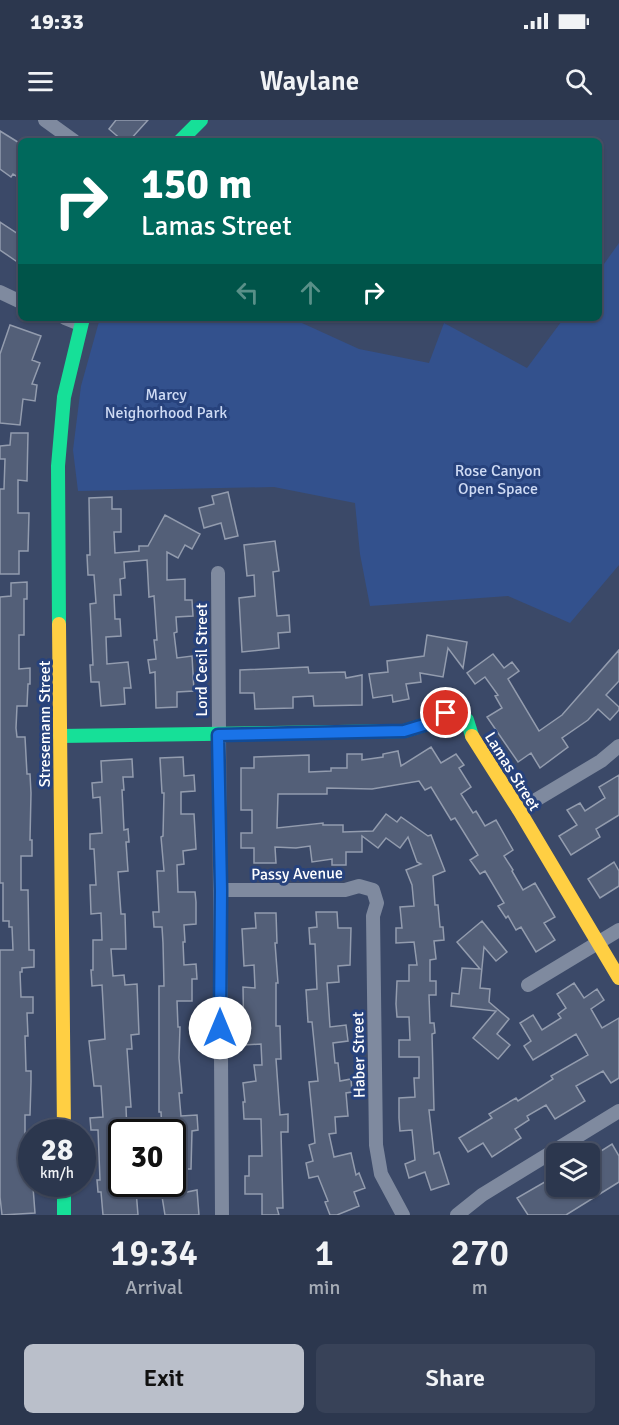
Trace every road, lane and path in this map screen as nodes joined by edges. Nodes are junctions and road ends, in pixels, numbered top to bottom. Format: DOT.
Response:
graph roads {
  1 [pos="45,120"];
  2 [pos="201,120"];
  3 [pos="70,138"];
  4 [pos="183,138"];
  5 [pos="0,292"];
  6 [pos="18,301"];
  7 [pos="81,321"];
  8 [pos="218,573"];
  9 [pos="218,735"];
  10 [pos="60,736"];
  11 [pos="619,746"];
  12 [pos="519,810"];
  13 [pos="221,890"];
  14 [pos="372,890"];
  15 [pos="619,930"];
  16 [pos="598,943"];
  17 [pos="619,978"];
  18 [pos="528,985"];
  19 [pos="619,1111"];
  20 [pos="64,1119"];
  21 [pos="64,1197"];
  22 [pos="64,1215"];
  23 [pos="222,1215"];
  24 [pos="403,1215"];
  25 [pos="457,1215"];
  1 -- 3 [label="street"];
  2 -- 4 [label="street"];
  5 -- 6 [label="street"];
  7 -- 10 [label="street, Stresemann Street"];
  8 -- 9 [label="street, Lord Cecil Street"];
  9 -- 10 [label="street, Lamas Street"];
  9 -- 12 [label="street, Lamas Street"];
  9 -- 13 [label="street, Lord Cecil Street"];
  10 -- 20 [label="street, Stresemann Street"];
  11 -- 12 [label="street"];
  12 -- 16 [label="street, Lamas Street"];
  13 -- 14 [label="street, Passy Avenue"];
  13 -- 23 [label="street, Lord Cecil Street"];
  14 -- 24 [label="street, Haber Street"];
  15 -- 16 [label="street"];
  16 -- 17 [label="street, Lamas Street"];
  16 -- 18 [label="street"];
  19 -- 25 [label="street"];
  21 -- 22 [label="street"];
}
